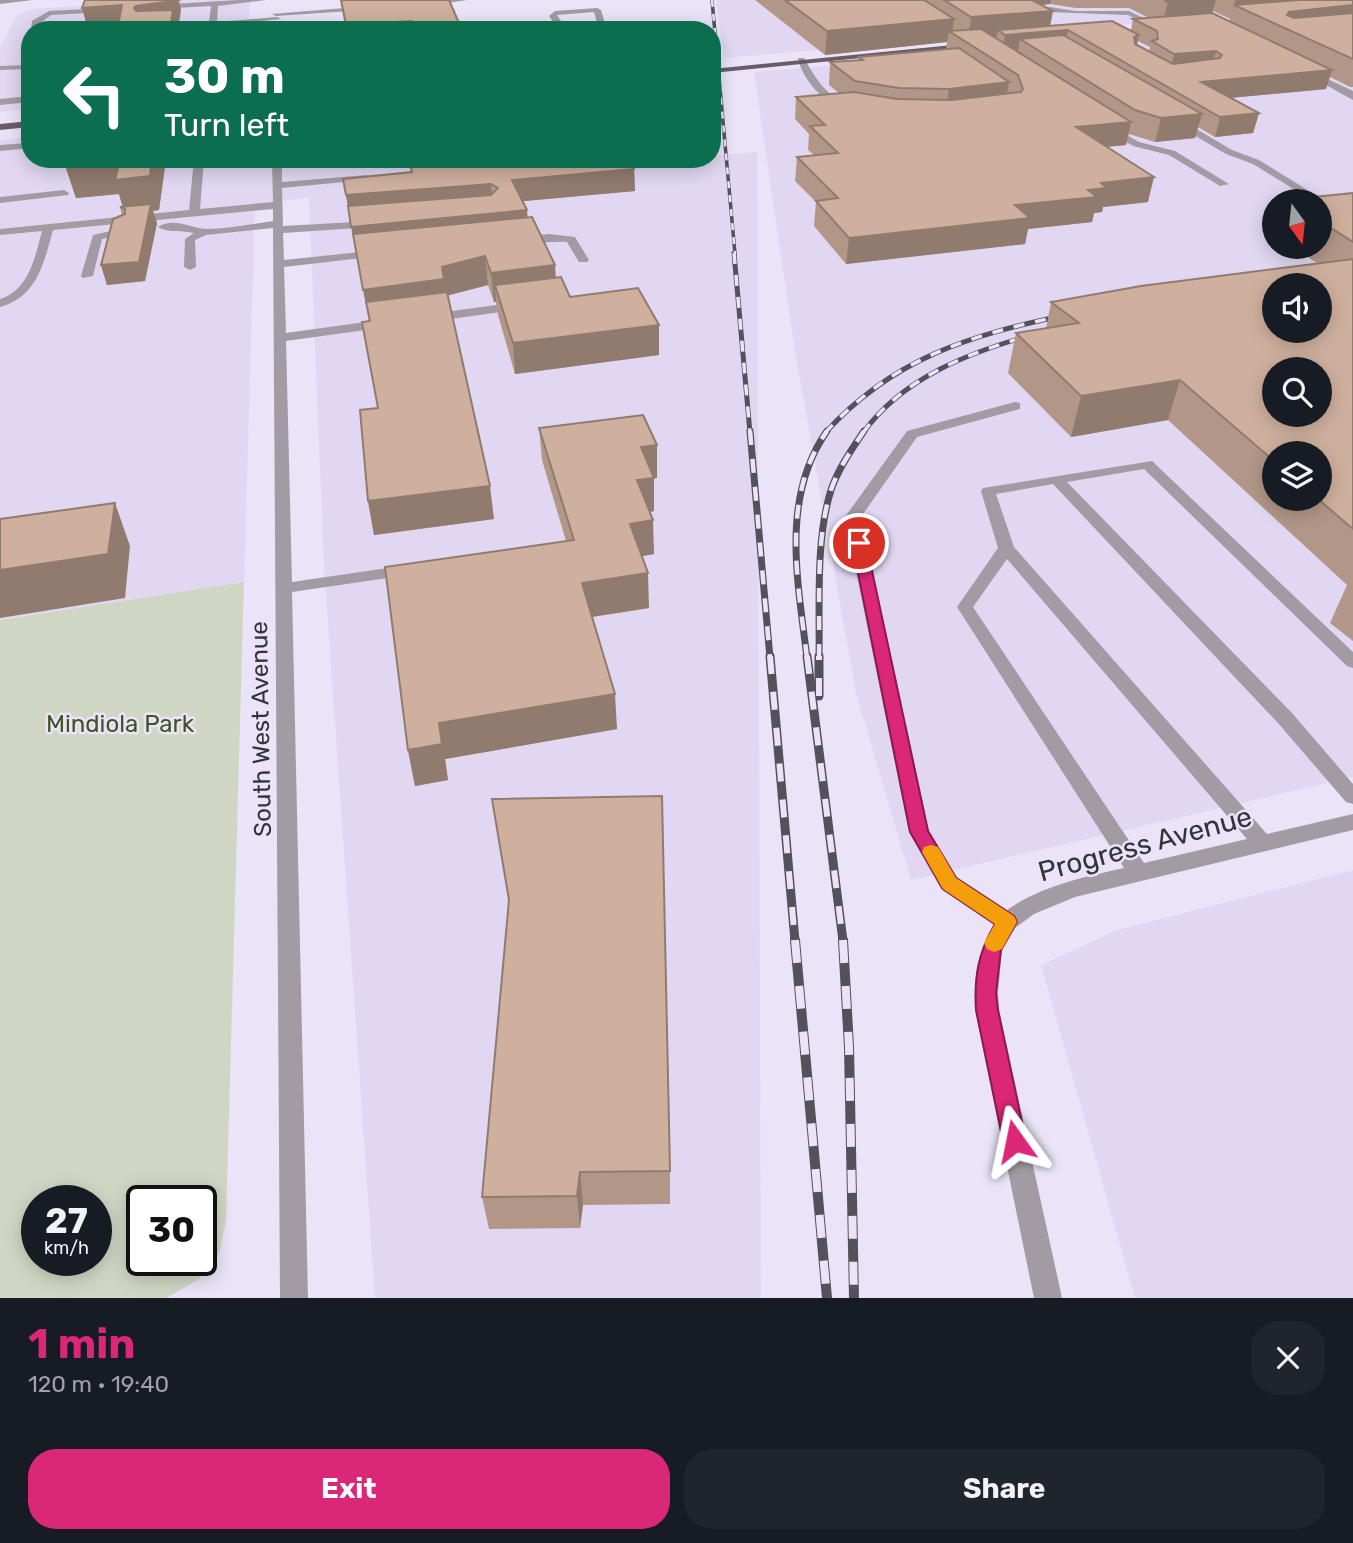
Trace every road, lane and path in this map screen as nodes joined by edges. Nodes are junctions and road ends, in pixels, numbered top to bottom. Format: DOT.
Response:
graph roads {
  1 [pos="30,0"];
  2 [pos="263,0"];
  3 [pos="464,0"];
  4 [pos="0,2"];
  5 [pos="275,2"];
  6 [pos="215,4"];
  7 [pos="426,4"];
  8 [pos="146,7"];
  9 [pos="371,7"];
  10 [pos="118,9"];
  11 [pos="277,17"];
  12 [pos="1030,18"];
  13 [pos="38,21"];
  14 [pos="213,21"];
  15 [pos="240,21"];
  16 [pos="277,21"];
  17 [pos="557,21"];
  18 [pos="600,21"];
  19 [pos="1174,28"];
  20 [pos="1162,29"];
  21 [pos="1136,31"];
  22 [pos="955,39"];
  23 [pos="981,44"];
  24 [pos="966,46"];
  25 [pos="933,48"];
  26 [pos="801,60"];
  27 [pos="950,60"];
  28 [pos="721,64"];
  29 [pos="21,67"];
  30 [pos="0,68"];
  31 [pos="1302,69"];
  32 [pos="721,70"];
  33 [pos="825,77"];
  34 [pos="812,78"];
  35 [pos="1353,97"];
  36 [pos="21,100"];
  37 [pos="0,102"];
  38 [pos="857,109"];
  39 [pos="1095,119"];
  40 [pos="1172,119"];
  41 [pos="21,125"];
  42 [pos="0,127"];
  43 [pos="21,144"];
  44 [pos="0,148"];
  45 [pos="198,168"];
  46 [pos="277,168"];
  47 [pos="373,176"];
  48 [pos="1224,184"];
  49 [pos="277,186"];
  50 [pos="64,193"];
  51 [pos="0,200"];
  52 [pos="194,213"];
  53 [pos="1343,215"];
  54 [pos="278,220"];
  55 [pos="389,222"];
  56 [pos="48,228"];
  57 [pos="0,232"];
  58 [pos="204,232"];
  59 [pos="509,240"];
  60 [pos="390,252"];
  61 [pos="583,260"];
  62 [pos="279,264"];
  63 [pos="190,267"];
  64 [pos="87,276"];
  65 [pos="0,303"];
  66 [pos="532,304"];
  67 [pos="280,338"];
  68 [pos="1015,406"];
  69 [pos="1056,479"];
  70 [pos="1006,548"];
  71 [pos="428,568"];
  72 [pos="283,588"];
  73 [pos="1353,662"];
  74 [pos="1353,797"];
  75 [pos="1353,822"];
  76 [pos="1264,844"];
  77 [pos="1139,873"];
  78 [pos="1007,922"];
  79 [pos="294,1298"];
  80 [pos="1048,1298"];
  1 -- 4 [label="street"];
  2 -- 6 [label="street"];
  3 -- 7 [label="street"];
  5 -- 11 [label="street"];
  6 -- 8 [label="street"];
  6 -- 14 [label="street"];
  9 -- 11 [label="street"];
  10 -- 13 [label="street"];
  11 -- 15 [label="street"];
  11 -- 16 [label="street"];
  12 -- 20 [label="street"];
  17 -- 18 [label="street"];
  19 -- 20 [label="main road"];
  20 -- 21 [label="main road"];
  22 -- 24 [label="street"];
  23 -- 24 [label="main road"];
  24 -- 25 [label="main road"];
  25 -- 26 [label="main road"];
  25 -- 27 [label="street"];
  26 -- 28 [label="main road"];
  26 -- 32 [label="main road"];
  26 -- 34 [label="street"];
  29 -- 30 [label="street"];
  31 -- 35 [label="street"];
  33 -- 34 [label="street"];
  34 -- 38 [label="street"];
  36 -- 37 [label="street"];
  39 -- 48 [label="street"];
  40 -- 53 [label="street"];
  41 -- 42 [label="main road"];
  43 -- 44 [label="street"];
  45 -- 52 [label="street"];
  46 -- 49 [label="street, South West Avenue"];
  47 -- 49 [label="street"];
  49 -- 54 [label="street, South West Avenue"];
  50 -- 51 [label="street"];
  52 -- 54 [label="street"];
  52 -- 56 [label="street"];
  54 -- 55 [label="street"];
  54 -- 58 [label="street"];
  54 -- 62 [label="street, South West Avenue"];
  56 -- 57 [label="street"];
  56 -- 65 [label="street"];
  58 -- 63 [label="street"];
  58 -- 64 [label="street"];
  59 -- 61 [label="street"];
  60 -- 62 [label="street"];
  62 -- 67 [label="street, South West Avenue"];
  66 -- 67 [label="street"];
  67 -- 72 [label="street, South West Avenue"];
  68 -- 78 [label="street"];
  69 -- 70 [label="street"];
  69 -- 73 [label="street"];
  69 -- 74 [label="street"];
  70 -- 76 [label="street"];
  70 -- 77 [label="street"];
  71 -- 72 [label="street"];
  72 -- 79 [label="street, South West Avenue"];
  75 -- 76 [label="street, Progress Avenue"];
  76 -- 77 [label="street, Progress Avenue"];
  77 -- 78 [label="street, Progress Avenue"];
  78 -- 80 [label="street, Progress Avenue"];
}
